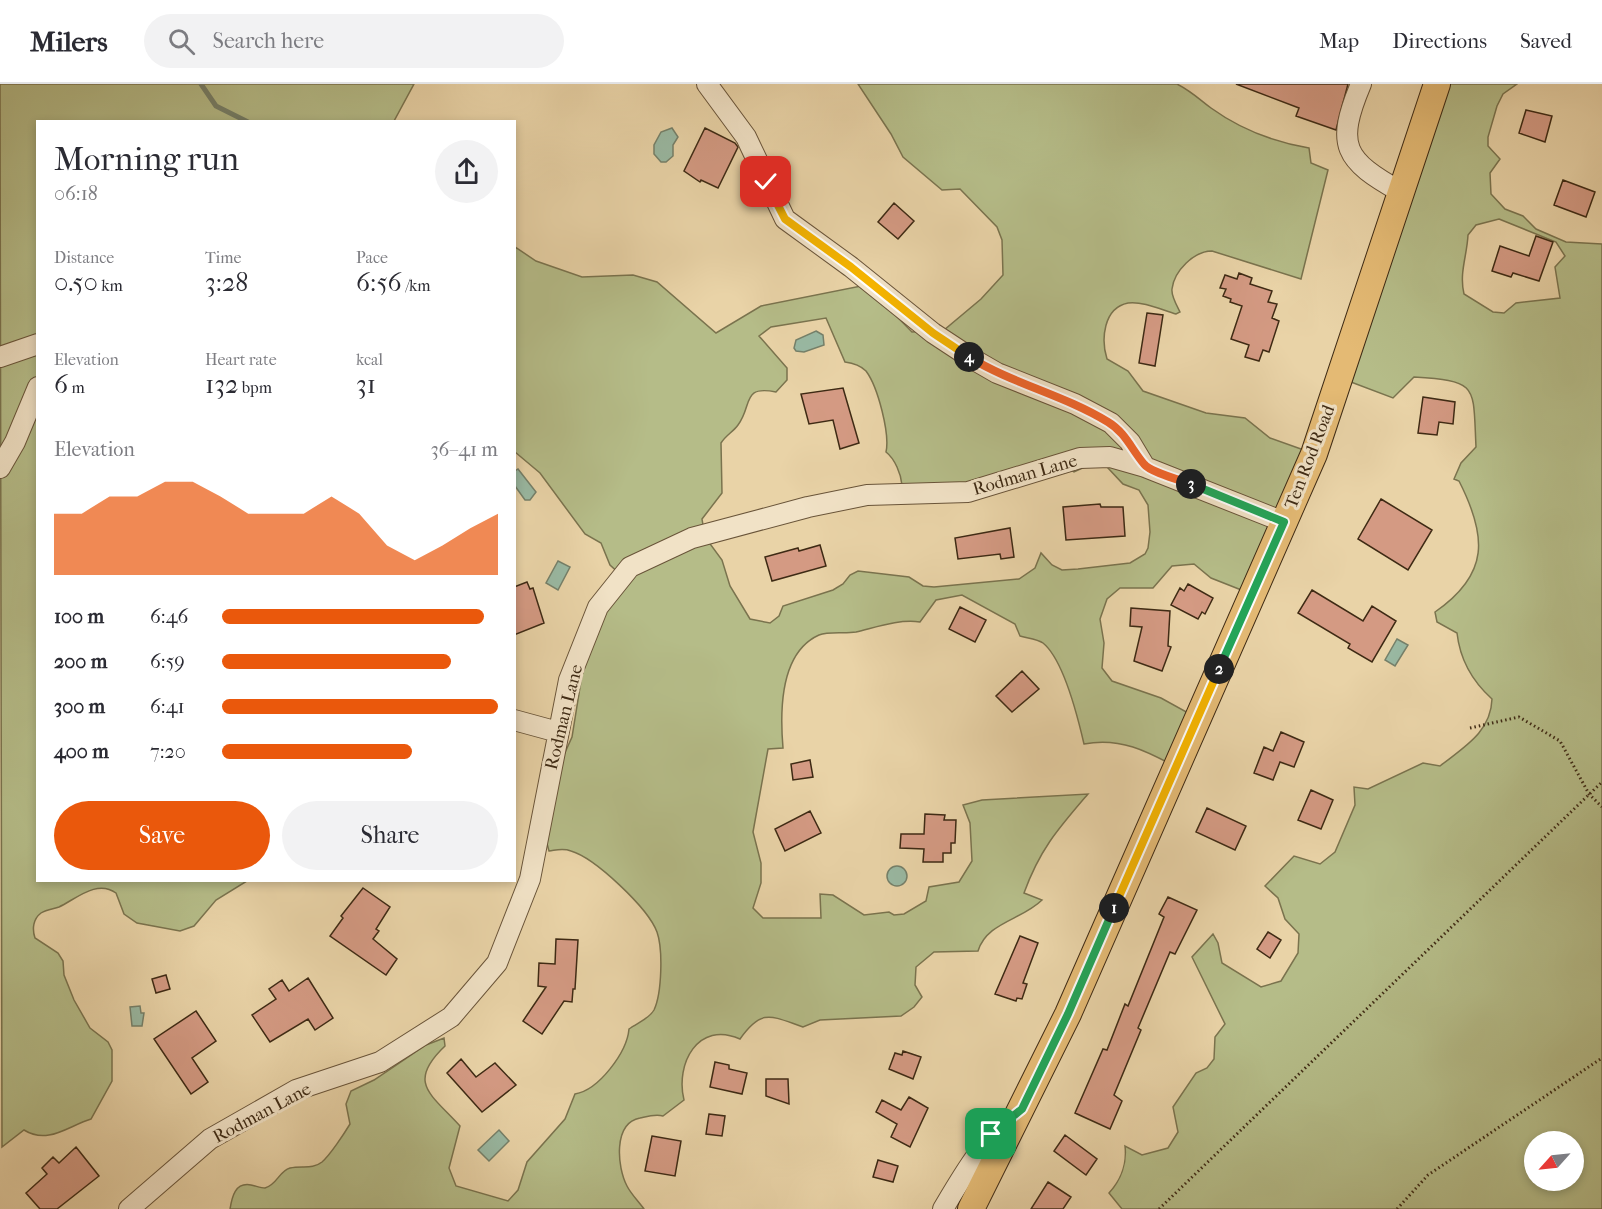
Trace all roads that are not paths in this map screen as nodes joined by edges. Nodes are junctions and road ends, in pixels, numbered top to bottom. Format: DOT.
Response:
graph roads {
  1 [pos="707,84"];
  2 [pos="1361,84"];
  3 [pos="1437,84"];
  4 [pos="1401,192"];
  5 [pos="36,345"];
  6 [pos="0,357"];
  7 [pos="36,392"];
  8 [pos="1145,467"];
  9 [pos="0,468"];
  10 [pos="1284,522"];
  11 [pos="516,721"];
  12 [pos="558,732"];
  13 [pos="1022,1109"];
  14 [pos="129,1209"];
  15 [pos="943,1209"];
  16 [pos="971,1209"];
  1 -- 8 [label="street"];
  2 -- 4 [label="street"];
  3 -- 4 [label="main road, Ten Rod Road"];
  4 -- 10 [label="main road, Ten Rod Road"];
  5 -- 6 [label="street"];
  7 -- 9 [label="street"];
  8 -- 10 [label="street, Rodman Lane"];
  8 -- 12 [label="street, Rodman Lane"];
  10 -- 13 [label="main road, Ten Rod Road"];
  11 -- 12 [label="street"];
  12 -- 14 [label="street, Rodman Lane"];
  13 -- 15 [label="street"];
  13 -- 16 [label="main road, Ten Rod Road"];
}
